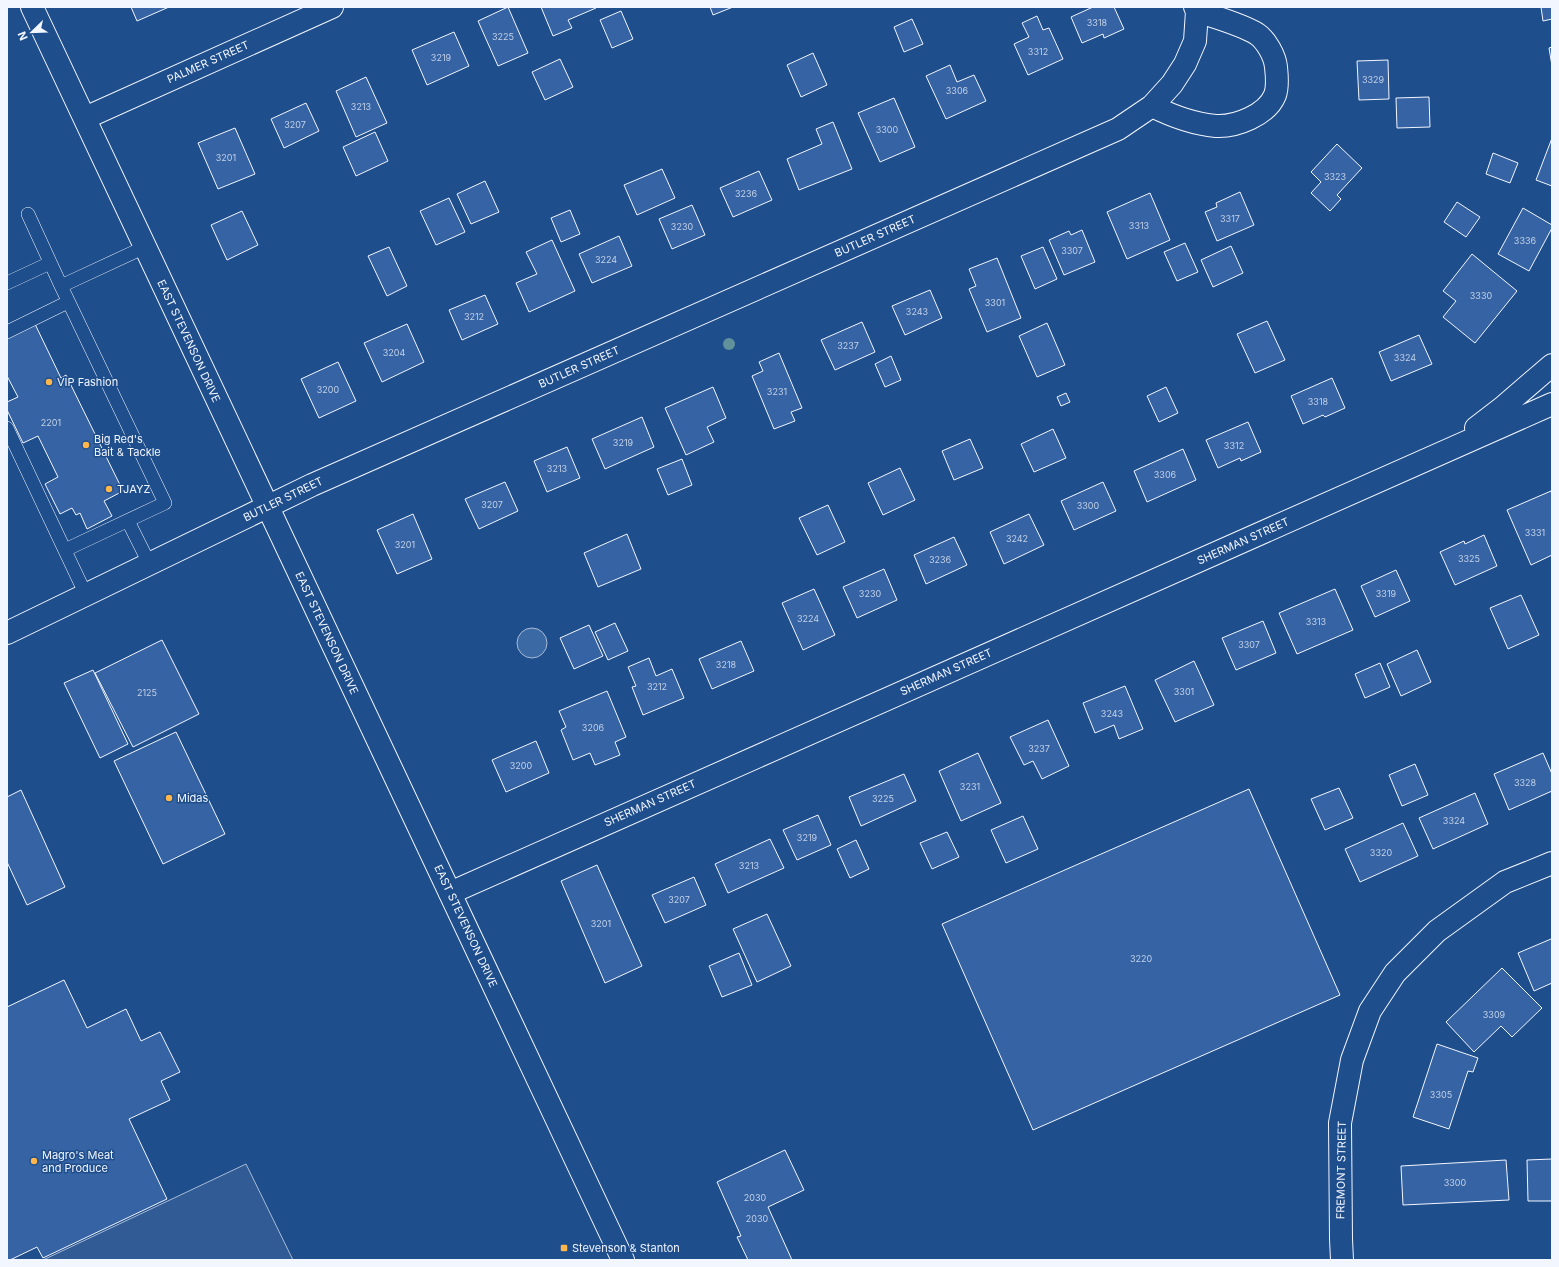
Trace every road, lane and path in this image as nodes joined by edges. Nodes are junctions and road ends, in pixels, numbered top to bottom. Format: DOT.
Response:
graph roads {
  1 [pos="32,7"];
  2 [pos="332,7"];
  3 [pos="1196,9"];
  4 [pos="1152,106"];
  5 [pos="85,118"];
  6 [pos="28,214"];
  7 [pos="145,247"];
  8 [pos="50,263"];
  9 [pos="7,283"];
  10 [pos="61,286"];
  11 [pos="68,302"];
  12 [pos="7,332"];
  13 [pos="1552,365"];
  14 [pos="1552,404"];
  15 [pos="7,428"];
  16 [pos="1443,452"];
  17 [pos="267,507"];
  18 [pos="128,521"];
  19 [pos="65,550"];
  20 [pos="149,563"];
  21 [pos="86,595"];
  22 [pos="7,633"];
  23 [pos="1552,863"];
  24 [pos="450,893"];
  25 [pos="623,1260"];
  26 [pos="1342,1260"];
  1 -- 5 [label="street, EAST STEVENSON DRIVE"];
  2 -- 5 [label="street, PALMER STREET"];
  3 -- 4 [label="street, BUTLER STREET"];
  3 -- 4 [label="street, BUTLER STREET"];
  4 -- 17 [label="street, BUTLER STREET"];
  5 -- 7 [label="street, EAST STEVENSON DRIVE"];
  6 -- 8 [label="lane"];
  7 -- 10 [label="lane"];
  7 -- 17 [label="street, EAST STEVENSON DRIVE"];
  8 -- 9 [label="lane"];
  8 -- 10 [label="lane"];
  10 -- 11 [label="lane"];
  11 -- 12 [label="lane"];
  11 -- 18 [label="lane"];
  13 -- 16 [label="street, SHERMAN STREET"];
  14 -- 16 [label="street, SHERMAN STREET"];
  15 -- 19 [label="lane"];
  16 -- 24 [label="street, SHERMAN STREET"];
  17 -- 20 [label="street, BUTLER STREET"];
  17 -- 24 [label="street, EAST STEVENSON DRIVE"];
  18 -- 19 [label="lane"];
  18 -- 20 [label="lane"];
  19 -- 21 [label="lane"];
  20 -- 21 [label="street, BUTLER STREET"];
  21 -- 22 [label="street, BUTLER STREET"];
  23 -- 26 [label="street, FREMONT STREET"];
  24 -- 25 [label="street, EAST STEVENSON DRIVE"];
}
